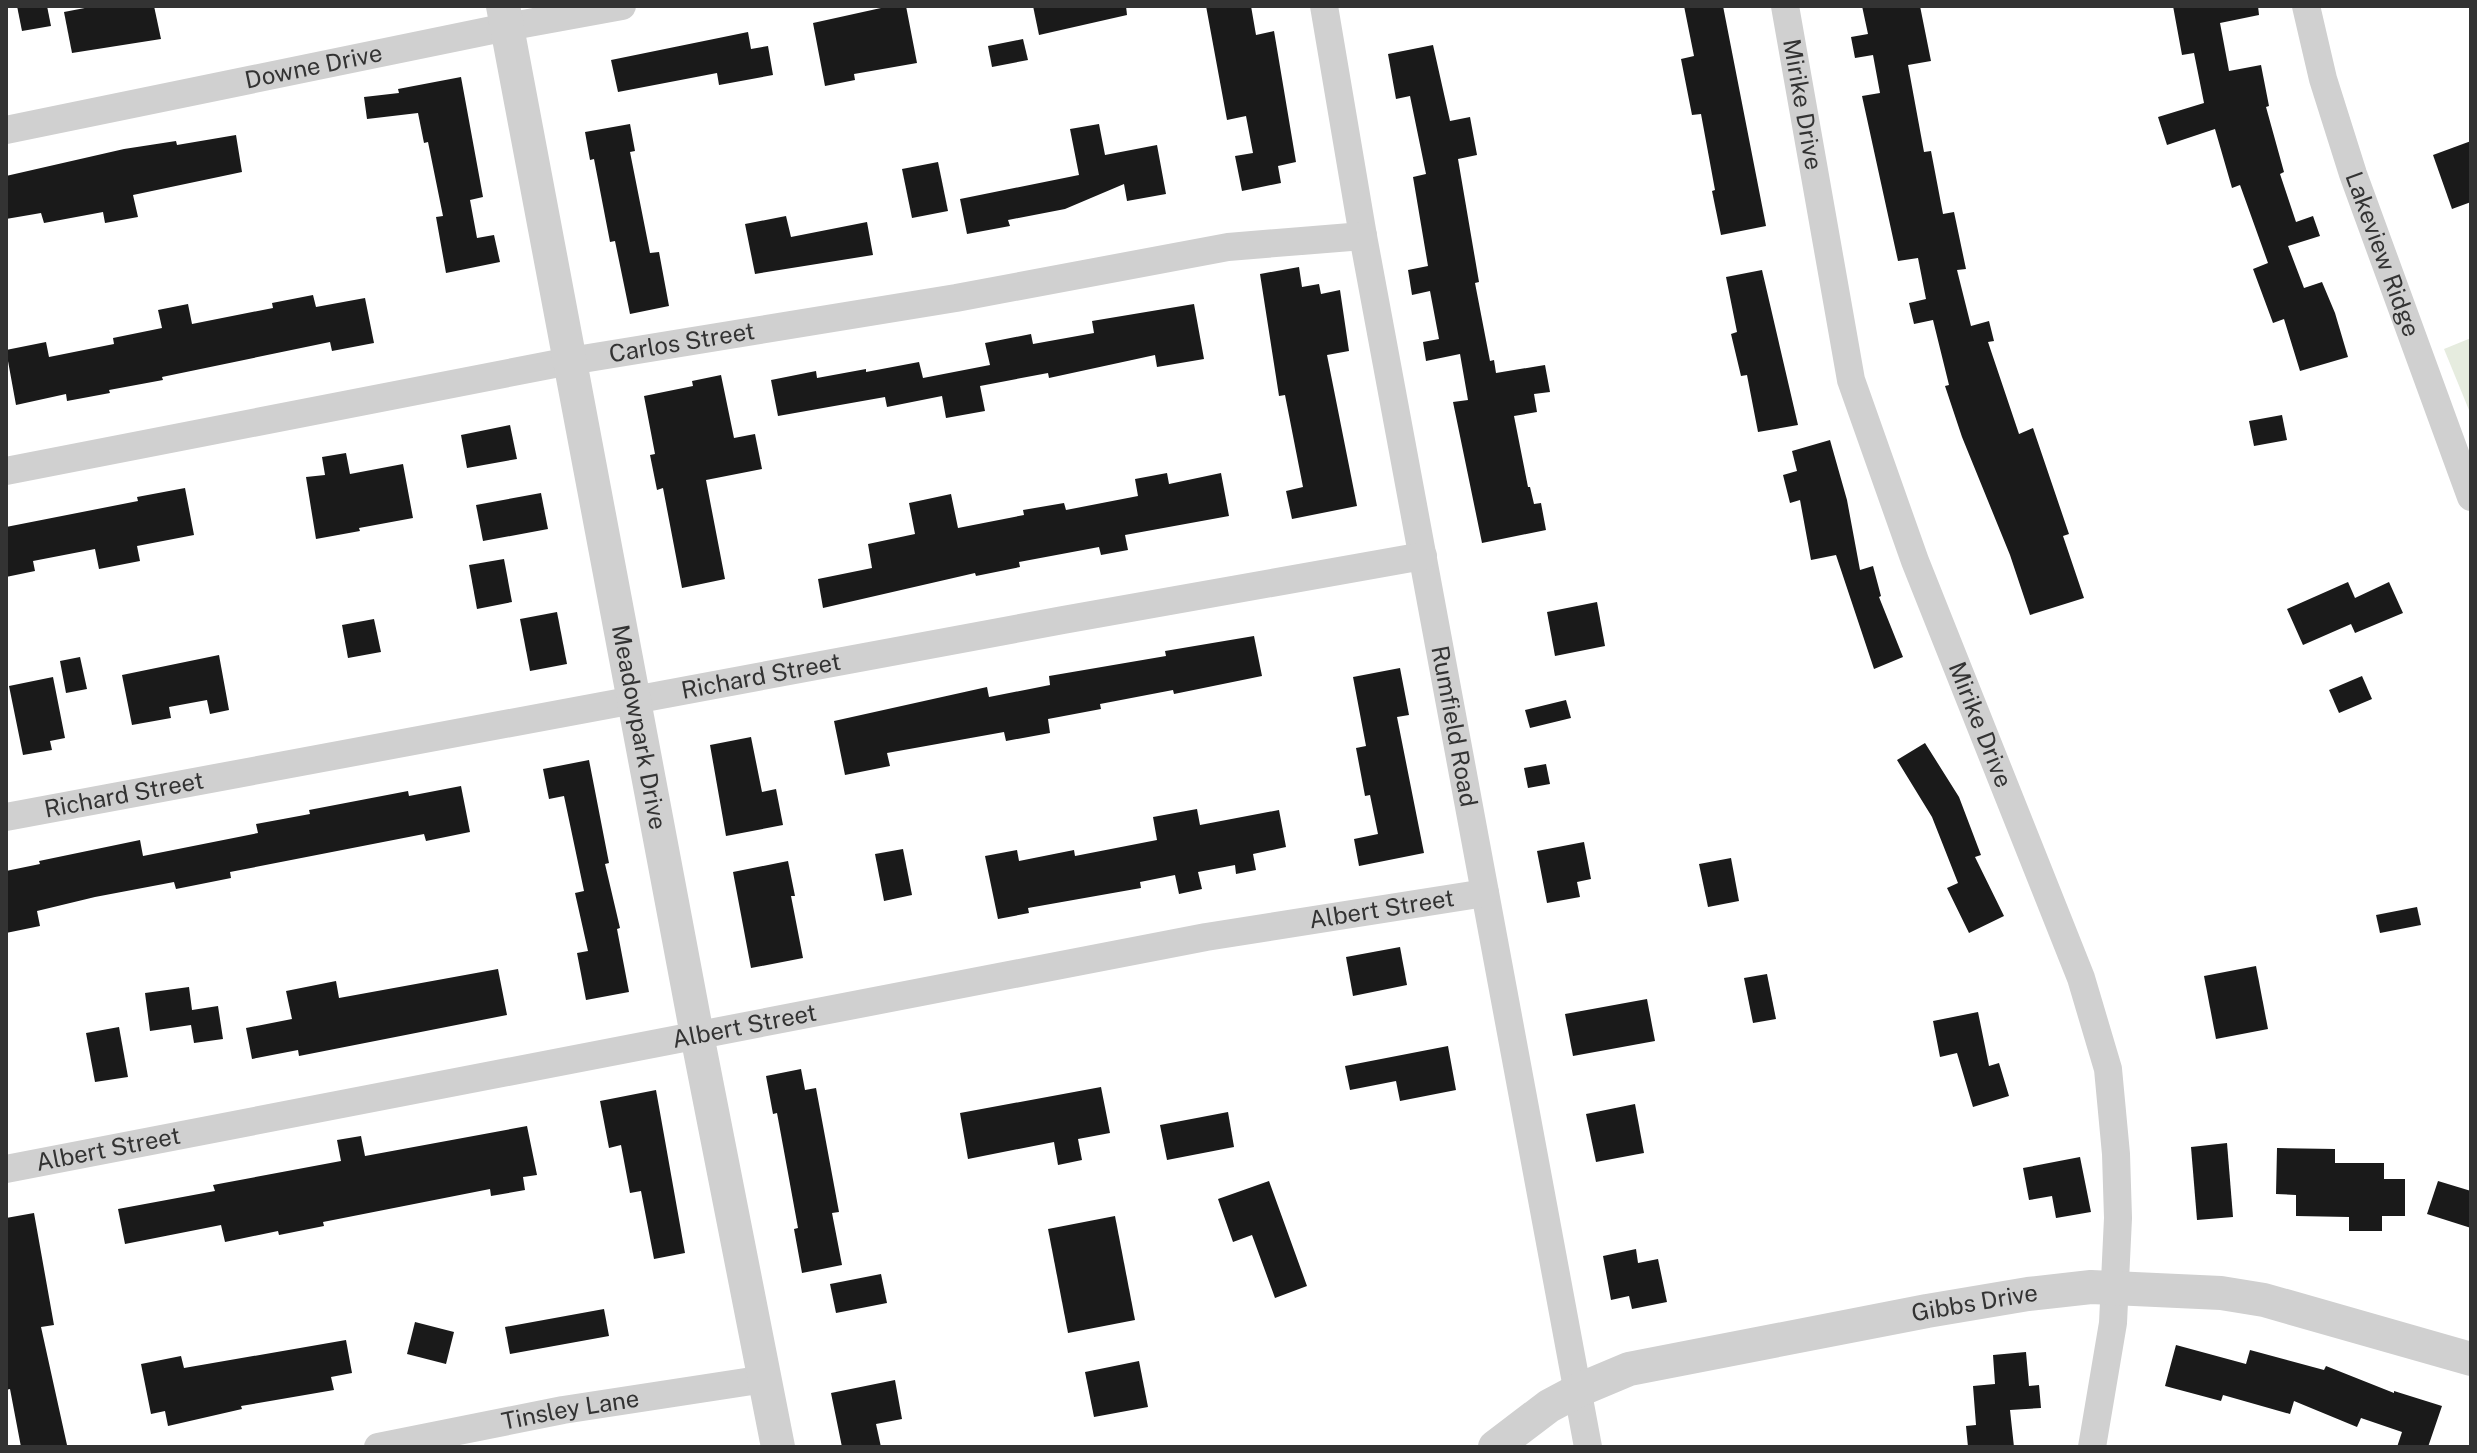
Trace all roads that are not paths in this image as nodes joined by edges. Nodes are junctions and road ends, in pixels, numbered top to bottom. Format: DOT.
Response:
graph roads {
  1 [pos="622,6"];
  2 [pos="1324,6"];
  3 [pos="1785,6"];
  4 [pos="2306,6"];
  5 [pos="505,16"];
  6 [pos="6,130"];
  7 [pos="1363,236"];
  8 [pos="570,361"];
  9 [pos="6,471"];
  10 [pos="2471,497"];
  11 [pos="1423,556"];
  12 [pos="634,701"];
  13 [pos="6,817"];
  14 [pos="1485,893"];
  15 [pos="697,1035"];
  16 [pos="6,1169"];
  17 [pos="2115,1288"];
  18 [pos="2471,1359"];
  19 [pos="765,1379"];
  20 [pos="1579,1390"];
  21 [pos="378,1447"];
  22 [pos="778,1447"];
  23 [pos="1495,1447"];
  24 [pos="1588,1447"];
  25 [pos="2092,1447"];
  1 -- 5 [label="street, Downe Drive"];
  2 -- 7 [label="street, Rumfield Road"];
  3 -- 17 [label="street, Mirike Drive"];
  4 -- 10 [label="street, Lakeview Ridge"];
  5 -- 6 [label="street, Downe Drive"];
  5 -- 8 [label="street, Meadowpark Drive"];
  7 -- 8 [label="street, Carlos Street"];
  7 -- 11 [label="street, Rumfield Road"];
  8 -- 9 [label="street, Carlos Street"];
  8 -- 12 [label="street, Meadowpark Drive"];
  11 -- 12 [label="street, Richard Street"];
  11 -- 14 [label="street, Rumfield Road"];
  12 -- 13 [label="street, Richard Street"];
  12 -- 15 [label="street, Meadowpark Drive"];
  14 -- 15 [label="street, Albert Street"];
  14 -- 20 [label="street, Rumfield Road"];
  15 -- 16 [label="street, Albert Street"];
  15 -- 19 [label="street, Meadowpark Drive"];
  17 -- 18 [label="street, Gibbs Drive"];
  17 -- 20 [label="street, Gibbs Drive"];
  17 -- 25 [label="street, Mirike Drive"];
  19 -- 21 [label="street, Tinsley Lane"];
  19 -- 22 [label="street, Meadowpark Drive"];
  20 -- 23 [label="street, Gibbs Drive"];
  20 -- 24 [label="street, Rumfield Road"];
}
